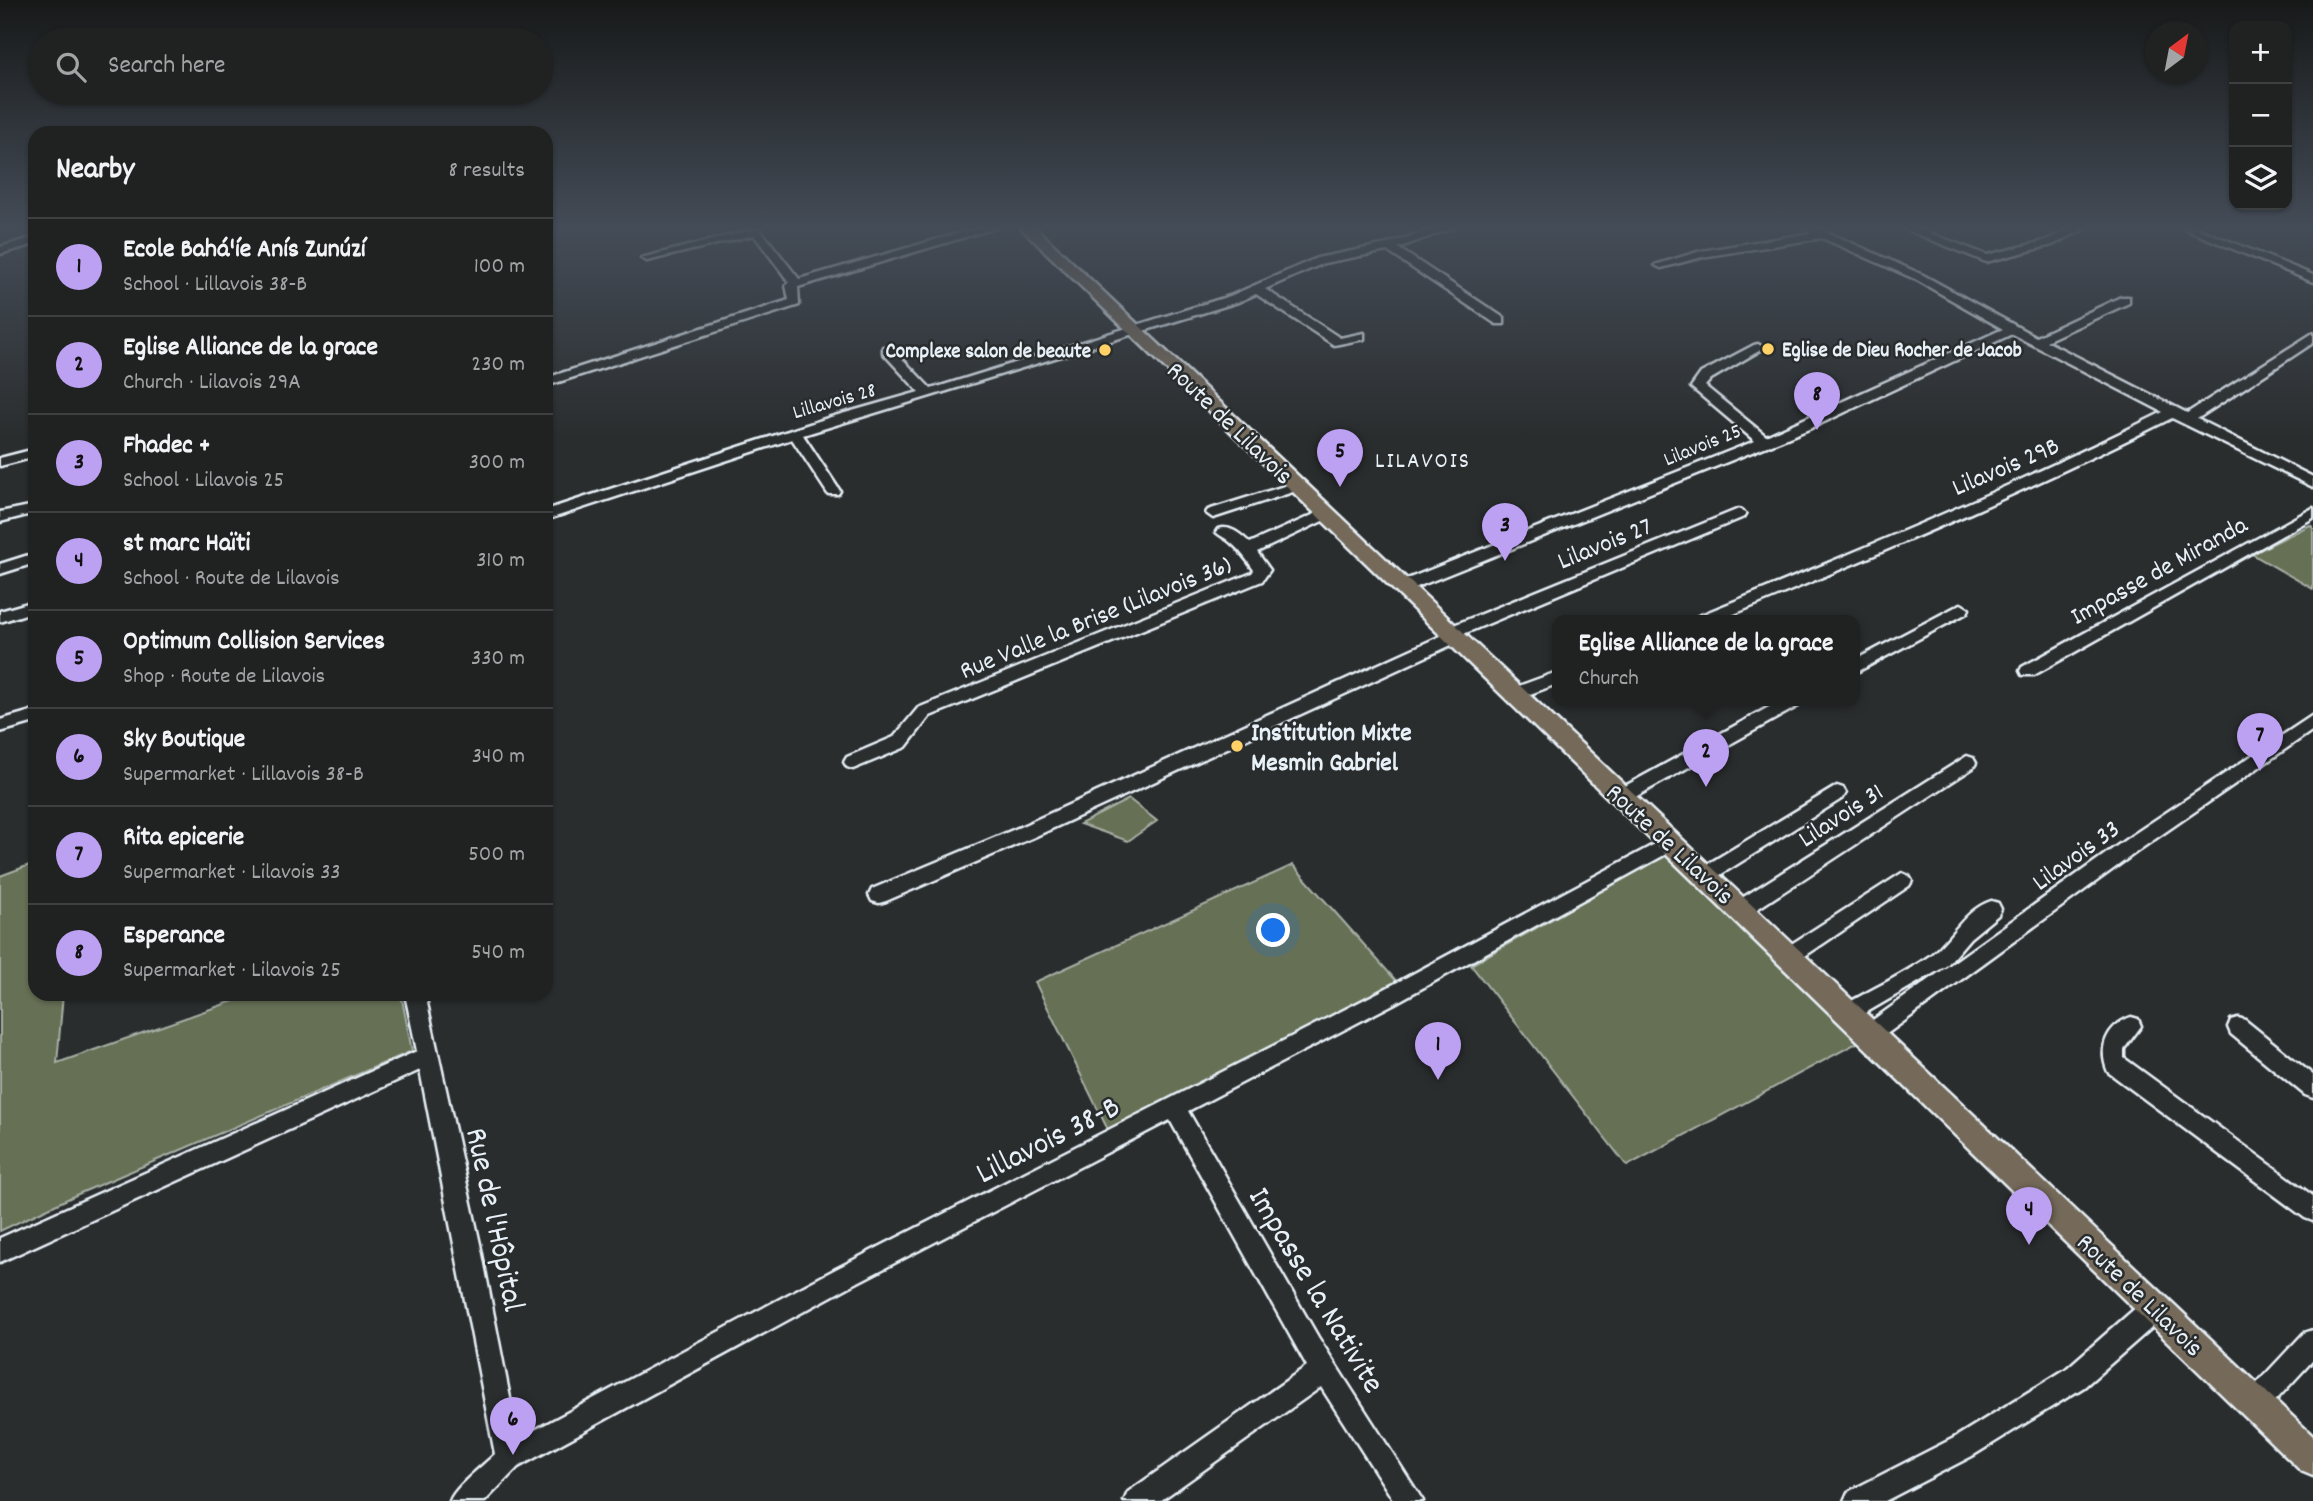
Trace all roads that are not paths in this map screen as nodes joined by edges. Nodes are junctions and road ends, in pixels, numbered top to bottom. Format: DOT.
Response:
graph roads {
  1 [pos="794,298"];
  2 [pos="1101,298"];
  3 [pos="1234,298"];
  4 [pos="1270,298"];
  5 [pos="1466,298"];
  6 [pos="1957,298"];
  7 [pos="2125,300"];
  8 [pos="1500,321"];
  9 [pos="2012,329"];
  10 [pos="1135,331"];
  11 [pos="1360,336"];
  12 [pos="2313,338"];
  13 [pos="2037,341"];
  14 [pos="1758,348"];
  15 [pos="887,350"];
  16 [pos="553,380"];
  17 [pos="928,394"];
  18 [pos="2189,418"];
  19 [pos="794,433"];
  20 [pos="1764,442"];
  21 [pos="28,455"];
  22 [pos="0,462"];
  23 [pos="2313,483"];
  24 [pos="1297,486"];
  25 [pos="834,491"];
  26 [pos="28,511"];
  27 [pos="2313,512"];
  28 [pos="553,513"];
  29 [pos="1213,513"];
  30 [pos="1326,514"];
  31 [pos="1739,514"];
  32 [pos="0,517"];
  33 [pos="1223,532"];
  34 [pos="1248,550"];
  35 [pos="28,560"];
  36 [pos="0,569"];
  37 [pos="1402,587"];
  38 [pos="28,608"];
  39 [pos="1961,609"];
  40 [pos="1717,615"];
  41 [pos="0,617"];
  42 [pos="1452,635"];
  43 [pos="1860,664"];
  44 [pos="2028,671"];
  45 [pos="1552,680"];
  46 [pos="1514,694"];
  47 [pos="1785,706"];
  48 [pos="28,718"];
  49 [pos="2313,720"];
  50 [pos="0,726"];
  51 [pos="853,762"];
  52 [pos="1967,763"];
  53 [pos="1837,793"];
  54 [pos="1622,796"];
  55 [pos="1670,844"];
  56 [pos="1705,875"];
  57 [pos="1902,881"];
  58 [pos="879,895"];
  59 [pos="1741,909"];
  60 [pos="1991,909"];
  61 [pos="1790,956"];
  62 [pos="416,1001"];
  63 [pos="1848,1013"];
  64 [pos="2131,1026"];
  65 [pos="2238,1027"];
  66 [pos="1870,1034"];
  67 [pos="427,1057"];
  68 [pos="2313,1088"];
  69 [pos="1175,1108"];
  70 [pos="2313,1210"];
  71 [pos="0,1250"];
  72 [pos="2155,1308"];
  73 [pos="2313,1342"];
  74 [pos="1324,1369"];
  75 [pos="2256,1403"];
  76 [pos="509,1458"];
  77 [pos="2313,1459"];
  78 [pos="476,1496"];
  79 [pos="1137,1501"];
  80 [pos="1410,1501"];
  81 [pos="1857,1501"];
  1 -- 16 [label="street"];
  2 -- 10 [label="main road, Route de Lilavois"];
  3 -- 10 [label="street, Lillavois 28"];
  4 -- 11 [label="street"];
  5 -- 8 [label="street"];
  6 -- 9 [label="street"];
  7 -- 13 [label="street"];
  9 -- 13 [label="street"];
  9 -- 20 [label="street, Lilavois 25"];
  10 -- 17 [label="street, Lillavois 28"];
  10 -- 24 [label="main road, Route de Lilavois"];
  12 -- 18 [label="street, Lilavois 29B"];
  13 -- 18 [label="street"];
  14 -- 20 [label="street"];
  15 -- 17 [label="street"];
  17 -- 19 [label="street, Lillavois 28"];
  18 -- 23 [label="street"];
  18 -- 40 [label="street, Lilavois 29B"];
  19 -- 25 [label="street"];
  19 -- 28 [label="street, Lillavois 28"];
  20 -- 37 [label="street, Lilavois 25"];
  21 -- 22 [label="street"];
  24 -- 29 [label="street"];
  24 -- 30 [label="main road, Route de Lilavois"];
  26 -- 32 [label="street"];
  27 -- 44 [label="street, Impasse de Miranda"];
  30 -- 34 [label="street, Rue Valle la Brise (Lilavois 36)"];
  30 -- 37 [label="main road, Route de Lilavois"];
  31 -- 42 [label="street, Lilavois 27"];
  33 -- 34 [label="street"];
  34 -- 51 [label="street, Rue Valle la Brise (Lilavois 36)"];
  35 -- 36 [label="street"];
  37 -- 42 [label="main road, Route de Lilavois"];
  38 -- 41 [label="street"];
  39 -- 43 [label="street"];
  42 -- 46 [label="main road, Route de Lilavois"];
  42 -- 58 [label="street, Lilavois 27"];
  45 -- 46 [label="street"];
  46 -- 54 [label="main road, Route de Lilavois"];
  47 -- 54 [label="street"];
  48 -- 50 [label="street"];
  49 -- 66 [label="street, Lilavois 33"];
  52 -- 59 [label="street, Lilavois 31"];
  53 -- 56 [label="street"];
  54 -- 55 [label="main road, Route de Lilavois"];
  55 -- 56 [label="main road, Route de Lilavois"];
  55 -- 69 [label="street, Lillavois 38-B"];
  56 -- 59 [label="main road, Route de Lilavois"];
  57 -- 61 [label="street"];
  59 -- 61 [label="main road, Route de Lilavois"];
  60 -- 63 [label="street"];
  61 -- 63 [label="main road, Route de Lilavois"];
  62 -- 67 [label="street, Rue de l'Hôpital"];
  63 -- 66 [label="main road, Route de Lilavois"];
  64 -- 70 [label="street"];
  65 -- 68 [label="street"];
  66 -- 72 [label="main road, Route de Lilavois"];
  67 -- 71 [label="street"];
  67 -- 76 [label="street, Rue de l'Hôpital"];
  69 -- 74 [label="street, Impasse la Nativite"];
  69 -- 76 [label="street, Lillavois 38-B"];
  72 -- 75 [label="main road, Route de Lilavois"];
  72 -- 81 [label="street"];
  73 -- 75 [label="street"];
  74 -- 79 [label="street"];
  74 -- 80 [label="street, Impasse la Nativite"];
  75 -- 77 [label="main road, Route de Lilavois"];
  76 -- 78 [label="street, Lillavois 38-B"];
}
